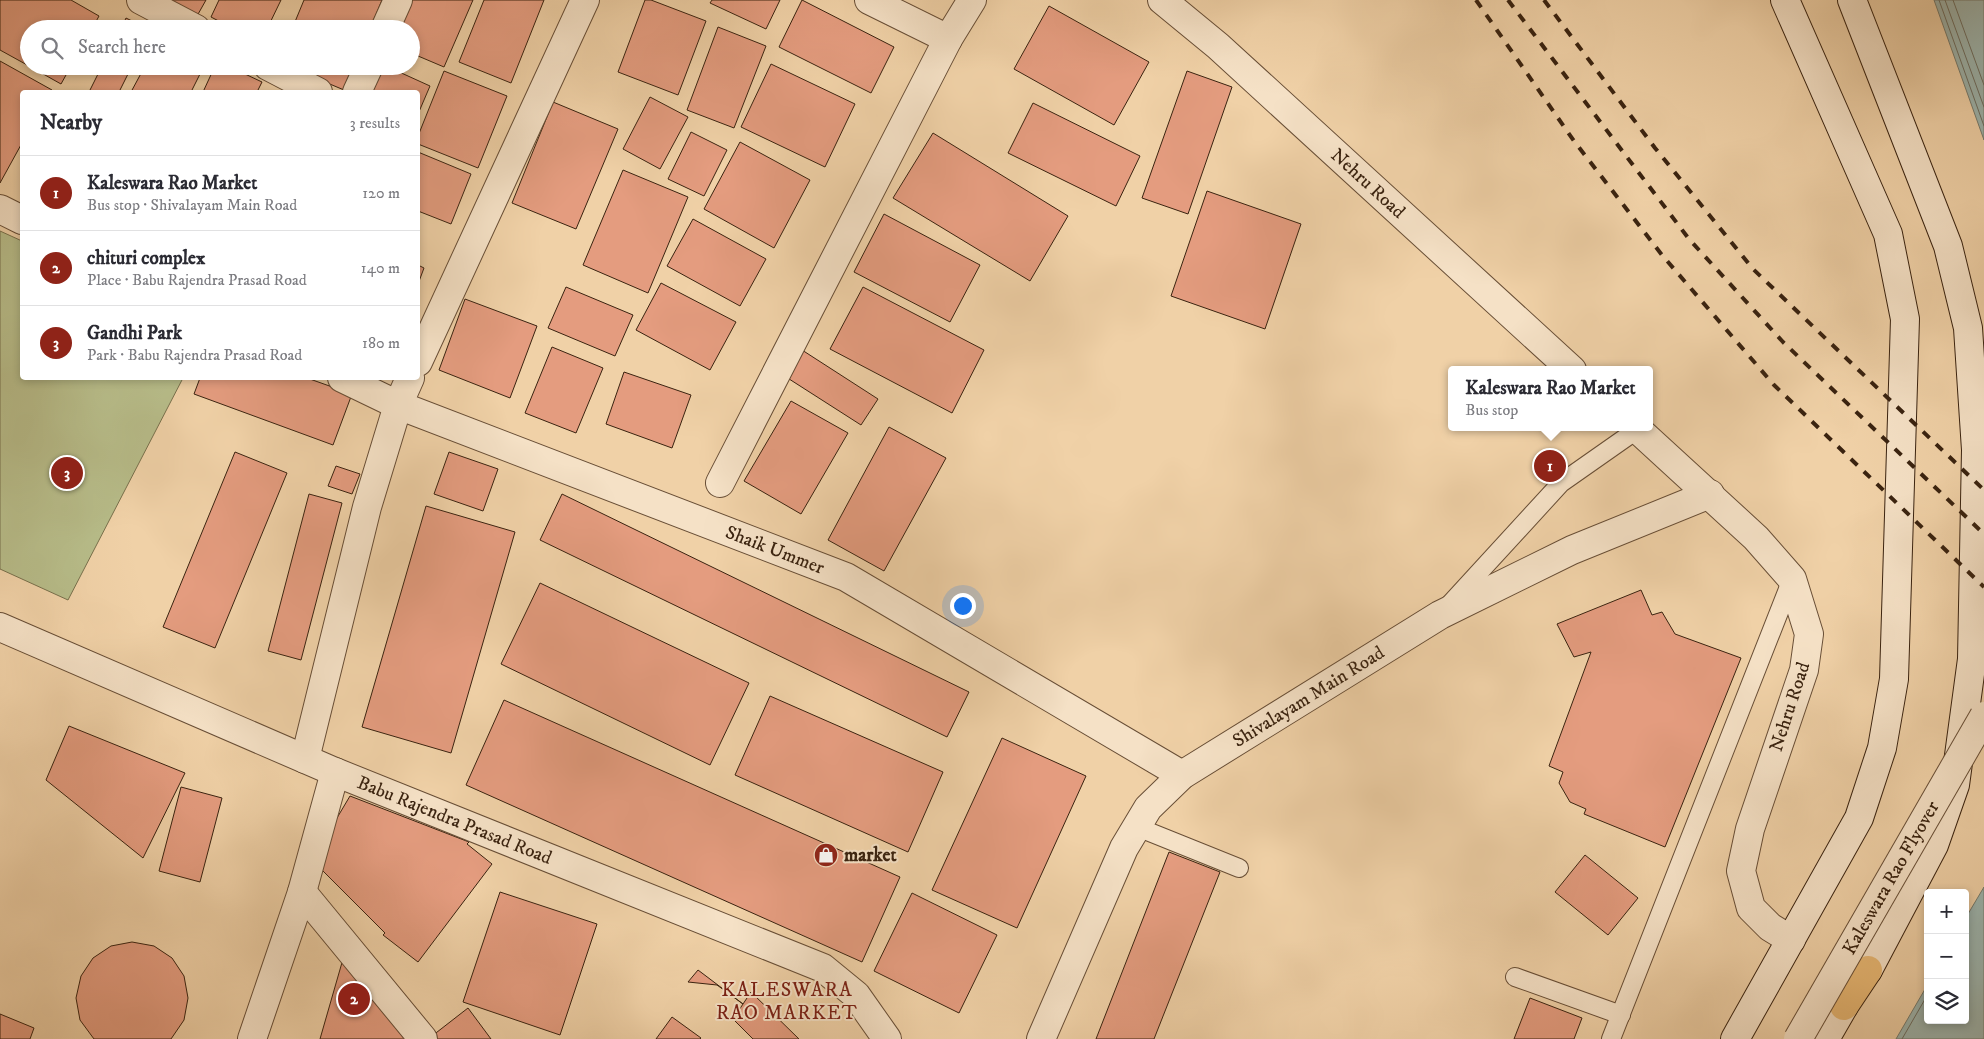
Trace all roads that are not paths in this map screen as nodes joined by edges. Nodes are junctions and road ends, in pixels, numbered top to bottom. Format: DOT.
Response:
graph roads {
  1 [pos="141,0"];
  2 [pos="398,0"];
  3 [pos="585,0"];
  4 [pos="869,0"];
  5 [pos="972,0"];
  6 [pos="1162,0"];
  7 [pos="1785,0"];
  8 [pos="1852,0"];
  9 [pos="179,20"];
  10 [pos="389,20"];
  11 [pos="948,39"];
  12 [pos="285,75"];
  13 [pos="365,75"];
  14 [pos="314,90"];
  15 [pos="359,90"];
  16 [pos="0,209"];
  17 [pos="20,219"];
  18 [pos="420,358"];
  19 [pos="1568,366"];
  20 [pos="346,380"];
  21 [pos="409,380"];
  22 [pos="398,405"];
  23 [pos="1632,431"];
  24 [pos="1639,431"];
  25 [pos="720,483"];
  26 [pos="1710,494"];
  27 [pos="1792,579"];
  28 [pos="1440,615"];
  29 [pos="0,627"];
  30 [pos="1984,716"];
  31 [pos="305,759"];
  32 [pos="335,772"];
  33 [pos="1182,775"];
  34 [pos="1137,827"];
  35 [pos="1239,868"];
  36 [pos="302,892"];
  37 [pos="1792,940"];
  38 [pos="1868,970"];
  39 [pos="1515,977"];
  40 [pos="1844,1006"];
  41 [pos="1622,1015"];
  42 [pos="252,1039"];
  43 [pos="423,1039"];
  44 [pos="887,1039"];
  45 [pos="1041,1039"];
  46 [pos="1611,1039"];
  47 [pos="1735,1039"];
  48 [pos="1798,1039"];
  49 [pos="1825,1039"];
  1 -- 9 [label="street"];
  2 -- 10 [label="street"];
  3 -- 18 [label="street"];
  4 -- 11 [label="street"];
  5 -- 11 [label="street"];
  6 -- 19 [label="street, Nehru Road"];
  7 -- 37 [label="street"];
  8 -- 38 [label="street"];
  11 -- 25 [label="street"];
  12 -- 14 [label="street"];
  13 -- 15 [label="street"];
  16 -- 17 [label="street"];
  20 -- 22 [label="street, Shaik Ummer"];
  21 -- 22 [label="street"];
  22 -- 31 [label="street"];
  22 -- 33 [label="street, Shaik Ummer"];
  23 -- 28 [label="lane"];
  24 -- 26 [label="street, Nehru Road"];
  26 -- 27 [label="street, Nehru Road"];
  26 -- 28 [label="street, Shivalayam Main Road"];
  27 -- 37 [label="street, Nehru Road"];
  27 -- 41 [label="lane"];
  28 -- 33 [label="street, Shivalayam Main Road"];
  29 -- 31 [label="street, Babu Rajendra Prasad Road"];
  30 -- 48 [label="street, Kaleswara Rao Flyover, bridge"];
  31 -- 32 [label="street, Babu Rajendra Prasad Road"];
  32 -- 36 [label="street"];
  32 -- 44 [label="street, Babu Rajendra Prasad Road"];
  33 -- 34 [label="street, Shivalayam Main Road"];
  34 -- 35 [label="lane"];
  34 -- 45 [label="street, Shivalayam Main Road"];
  36 -- 42 [label="street"];
  36 -- 43 [label="street"];
  37 -- 47 [label="street"];
  38 -- 40 [label="main road"];
  39 -- 41 [label="lane"];
  40 -- 49 [label="street"];
  41 -- 46 [label="lane"];
}
